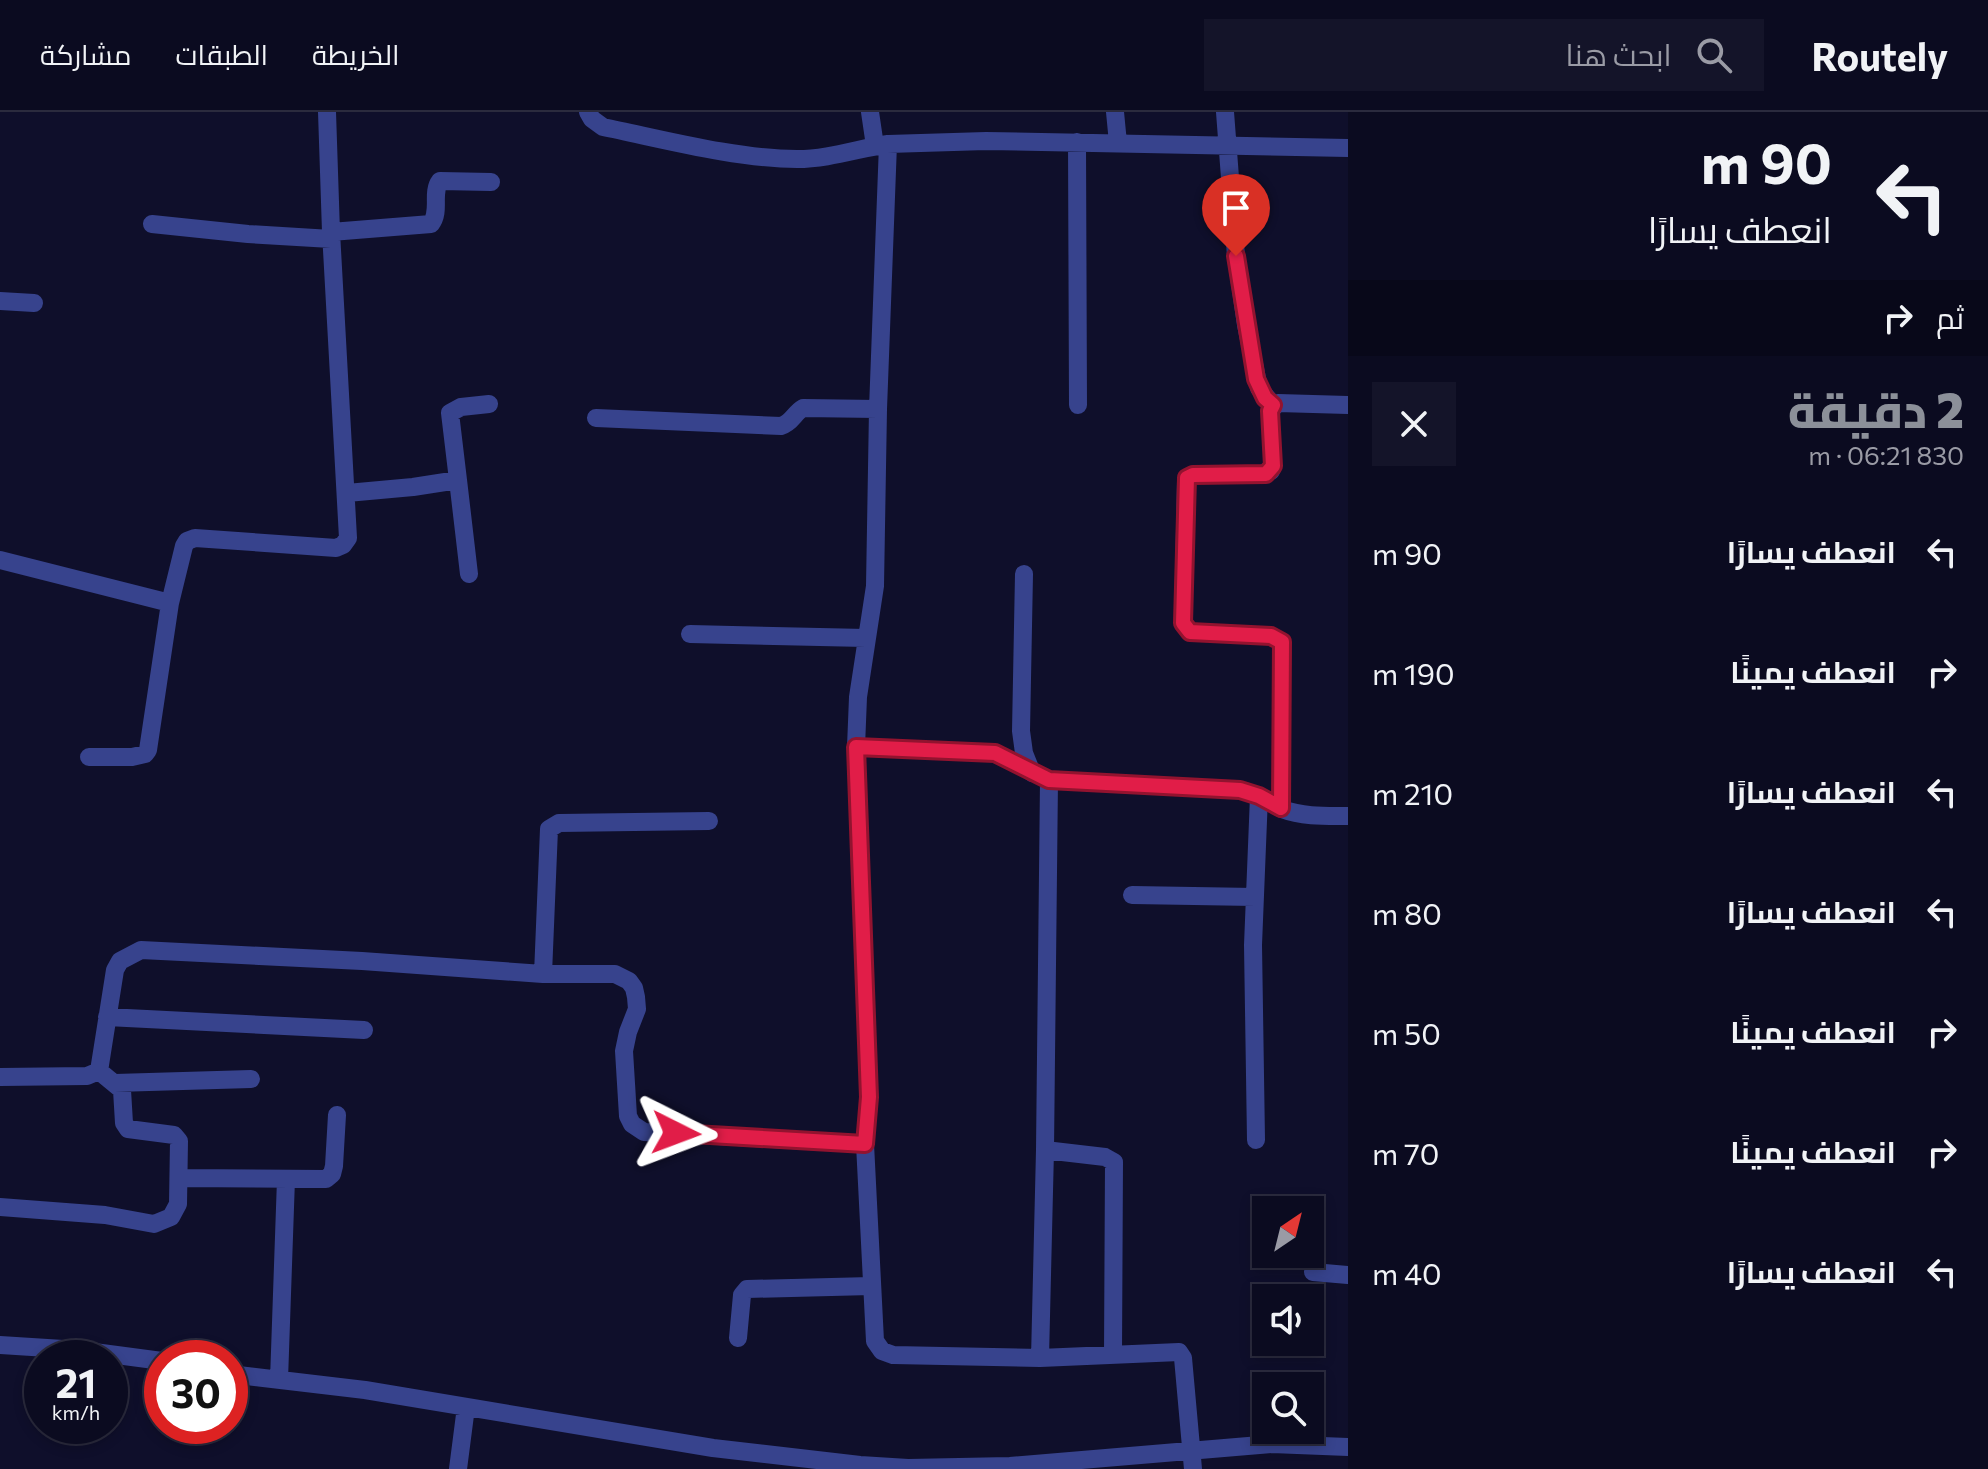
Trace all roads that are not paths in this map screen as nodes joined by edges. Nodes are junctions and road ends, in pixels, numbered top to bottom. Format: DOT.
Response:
graph roads {
  1 [pos="327,112"];
  2 [pos="588,112"];
  3 [pos="870,112"];
  4 [pos="1115,112"];
  5 [pos="1225,112"];
  6 [pos="1077,142"];
  7 [pos="1118,143"];
  8 [pos="881,145"];
  9 [pos="1229,147"];
  10 [pos="1348,148"];
  11 [pos="491,182"];
  12 [pos="152,224"];
  13 [pos="331,235"];
  14 [pos="0,301"];
  15 [pos="34,303"];
  16 [pos="489,404"];
  17 [pos="1078,405"];
  18 [pos="1273,405"];
  19 [pos="1348,405"];
  20 [pos="878,409"];
  21 [pos="596,418"];
  22 [pos="458,480"];
  23 [pos="347,493"];
  24 [pos="0,560"];
  25 [pos="469,574"];
  26 [pos="1024,574"];
  27 [pos="170,603"];
  28 [pos="690,634"];
  29 [pos="866,638"];
  30 [pos="856,747"];
  31 [pos="89,757"];
  32 [pos="1041,777"];
  33 [pos="1259,796"];
  34 [pos="1281,808"];
  35 [pos="1348,816"];
  36 [pos="709,821"];
  37 [pos="1132,895"];
  38 [pos="1255,897"];
  39 [pos="543,974"];
  40 [pos="107,1017"];
  41 [pos="364,1030"];
  42 [pos="99,1071"];
  43 [pos="0,1077"];
  44 [pos="251,1079"];
  45 [pos="115,1083"];
  46 [pos="337,1115"];
  47 [pos="1256,1140"];
  48 [pos="865,1144"];
  49 [pos="1045,1150"];
  50 [pos="179,1178"];
  51 [pos="286,1179"];
  52 [pos="0,1207"];
  53 [pos="1313,1272"];
  54 [pos="1348,1275"];
  55 [pos="871,1286"];
  56 [pos="738,1338"];
  57 [pos="0,1345"];
  58 [pos="1113,1354"];
  59 [pos="1040,1358"];
  60 [pos="144,1359"];
  61 [pos="248,1376"];
  62 [pos="279,1380"];
  63 [pos="466,1407"];
  64 [pos="1348,1447"];
  65 [pos="1193,1460"];
  66 [pos="458,1469"];
  1 -- 13 [label="street"];
  2 -- 8 [label="street"];
  3 -- 8 [label="street"];
  4 -- 7 [label="street"];
  5 -- 9 [label="street"];
  6 -- 7 [label="street"];
  6 -- 8 [label="street"];
  6 -- 17 [label="street"];
  7 -- 9 [label="street"];
  8 -- 20 [label="street"];
  9 -- 10 [label="street"];
  9 -- 18 [label="street"];
  11 -- 13 [label="street"];
  12 -- 13 [label="street"];
  13 -- 23 [label="street"];
  14 -- 15 [label="street"];
  16 -- 22 [label="street"];
  18 -- 19 [label="street"];
  18 -- 34 [label="street"];
  20 -- 21 [label="street"];
  20 -- 29 [label="street"];
  22 -- 23 [label="street"];
  22 -- 25 [label="street"];
  23 -- 27 [label="street"];
  24 -- 27 [label="street"];
  26 -- 32 [label="street"];
  27 -- 31 [label="street"];
  28 -- 29 [label="street"];
  29 -- 30 [label="street"];
  30 -- 32 [label="street"];
  30 -- 48 [label="street"];
  32 -- 33 [label="street"];
  32 -- 49 [label="street"];
  33 -- 34 [label="street"];
  33 -- 38 [label="street"];
  34 -- 35 [label="street"];
  36 -- 39 [label="street"];
  37 -- 38 [label="street"];
  38 -- 47 [label="street"];
  39 -- 40 [label="street"];
  39 -- 48 [label="street"];
  40 -- 41 [label="street"];
  40 -- 42 [label="street"];
  42 -- 43 [label="street"];
  42 -- 45 [label="street"];
  44 -- 45 [label="street"];
  45 -- 50 [label="street"];
  46 -- 51 [label="street"];
  48 -- 55 [label="street"];
  49 -- 58 [label="street"];
  49 -- 59 [label="street"];
  50 -- 51 [label="street"];
  50 -- 52 [label="street"];
  51 -- 62 [label="street"];
  53 -- 54 [label="street"];
  55 -- 56 [label="street"];
  55 -- 59 [label="street"];
  57 -- 60 [label="street"];
  58 -- 59 [label="street"];
  58 -- 65 [label="street"];
  61 -- 62 [label="street"];
  62 -- 63 [label="street"];
  63 -- 65 [label="street"];
  63 -- 66 [label="street"];
  64 -- 65 [label="street"];
}
